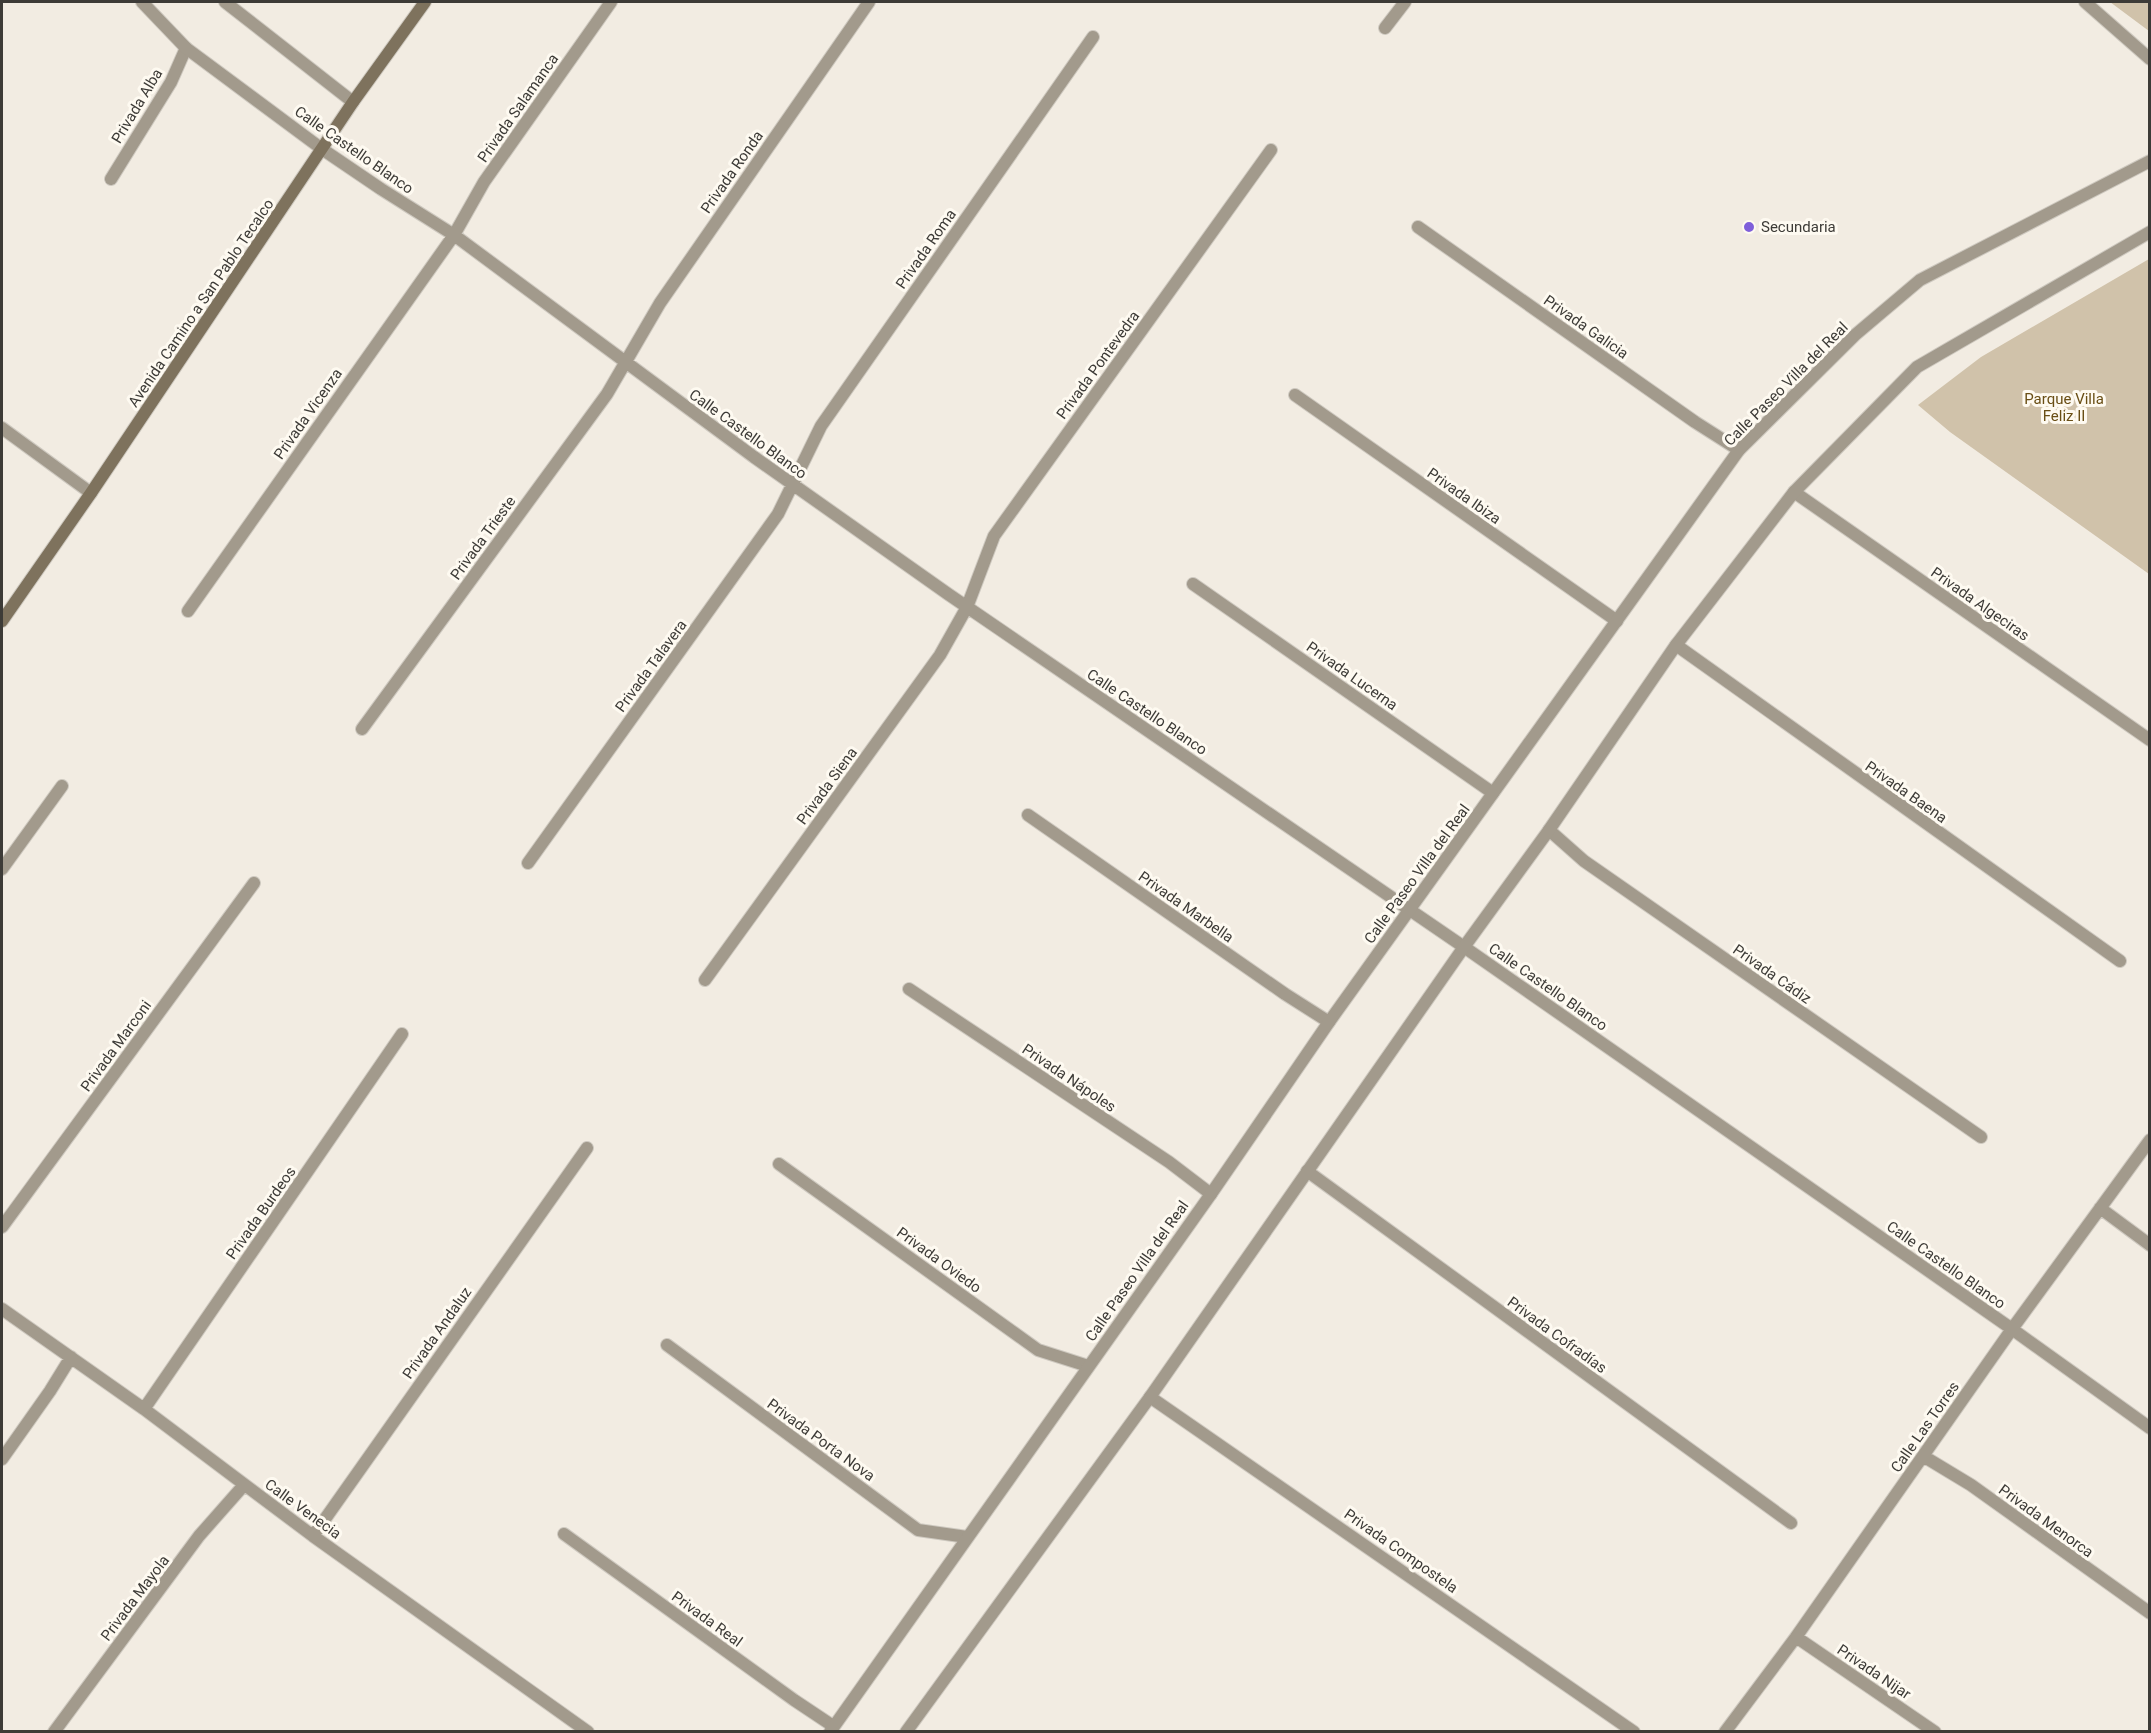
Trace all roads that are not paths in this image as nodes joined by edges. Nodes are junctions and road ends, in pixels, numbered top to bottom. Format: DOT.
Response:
graph roads {
  1 [pos="142,2"];
  2 [pos="225,2"];
  3 [pos="425,2"];
  4 [pos="611,2"];
  5 [pos="869,2"];
  6 [pos="1405,2"];
  7 [pos="2085,2"];
  8 [pos="2105,2"];
  9 [pos="2097,12"];
  10 [pos="1385,28"];
  11 [pos="1093,37"];
  12 [pos="186,48"];
  13 [pos="2150,58"];
  14 [pos="353,102"];
  15 [pos="322,149"];
  16 [pos="1271,150"];
  17 [pos="2150,161"];
  18 [pos="111,179"];
  19 [pos="1418,227"];
  20 [pos="2150,232"];
  21 [pos="454,235"];
  22 [pos="625,363"];
  23 [pos="1295,395"];
  24 [pos="2,428"];
  25 [pos="1739,450"];
  26 [pos="793,484"];
  27 [pos="1794,492"];
  28 [pos="90,493"];
  29 [pos="1193,584"];
  30 [pos="967,607"];
  31 [pos="188,611"];
  32 [pos="2,621"];
  33 [pos="1617,621"];
  34 [pos="1676,645"];
  35 [pos="362,729"];
  36 [pos="2150,740"];
  37 [pos="62,786"];
  38 [pos="1493,793"];
  39 [pos="1028,815"];
  40 [pos="1549,830"];
  41 [pos="528,864"];
  42 [pos="2,869"];
  43 [pos="254,883"];
  44 [pos="1410,909"];
  45 [pos="1464,946"];
  46 [pos="2120,962"];
  47 [pos="705,980"];
  48 [pos="909,989"];
  49 [pos="1329,1022"];
  50 [pos="402,1034"];
  51 [pos="1982,1137"];
  52 [pos="2150,1140"];
  53 [pos="587,1148"];
  54 [pos="779,1164"];
  55 [pos="1306,1171"];
  56 [pos="1211,1194"];
  57 [pos="2100,1208"];
  58 [pos="2,1227"];
  59 [pos="2150,1245"];
  60 [pos="2,1309"];
  61 [pos="2012,1329"];
  62 [pos="668,1346"];
  63 [pos="70,1357"];
  64 [pos="1088,1366"];
  65 [pos="1150,1397"];
  66 [pos="144,1408"];
  67 [pos="2150,1428"];
  68 [pos="1923,1456"];
  69 [pos="2,1459"];
  70 [pos="244,1485"];
  71 [pos="1791,1522"];
  72 [pos="564,1534"];
  73 [pos="313,1536"];
  74 [pos="967,1537"];
  75 [pos="2150,1613"];
  76 [pos="1796,1636"];
  77 [pos="832,1729"];
  78 [pos="54,1731"];
  79 [pos="588,1731"];
  80 [pos="906,1731"];
  81 [pos="1634,1731"];
  82 [pos="1725,1731"];
  83 [pos="1935,1731"];
  1 -- 12 [label="street, Calle Castello Blanco"];
  2 -- 14 [label="street"];
  3 -- 14 [label="main road, Avenida Camino a San Pablo Tecalco"];
  4 -- 21 [label="street, Privada Salamanca"];
  5 -- 22 [label="street, Privada Ronda"];
  6 -- 10 [label="street"];
  7 -- 9 [label="street"];
  8 -- 9 [label="street"];
  9 -- 13 [label="street"];
  11 -- 26 [label="street, Privada Roma"];
  12 -- 15 [label="street, Calle Castello Blanco"];
  12 -- 18 [label="street, Privada Alba"];
  14 -- 15 [label="main road, Avenida Camino a San Pablo Tecalco"];
  15 -- 21 [label="street, Calle Castello Blanco"];
  15 -- 28 [label="main road, Avenida Camino a San Pablo Tecalco"];
  16 -- 30 [label="street, Privada Pontevedra"];
  17 -- 25 [label="street, Calle Paseo Villa del Real"];
  19 -- 25 [label="street, Privada Galicia"];
  20 -- 27 [label="street"];
  21 -- 22 [label="street, Calle Castello Blanco"];
  21 -- 31 [label="street, Privada Vicenza"];
  22 -- 26 [label="street, Calle Castello Blanco"];
  22 -- 35 [label="street, Privada Trieste"];
  23 -- 33 [label="street, Privada Ibiza"];
  24 -- 28 [label="street"];
  25 -- 33 [label="street, Calle Paseo Villa del Real"];
  26 -- 30 [label="street, Calle Castello Blanco"];
  26 -- 41 [label="street, Privada Talavera"];
  27 -- 34 [label="street"];
  27 -- 36 [label="street, Privada Algeciras"];
  28 -- 32 [label="main road, Avenida Camino a San Pablo Tecalco"];
  29 -- 38 [label="street, Privada Lucerna"];
  30 -- 44 [label="street, Calle Castello Blanco"];
  30 -- 47 [label="street, Privada Siena"];
  33 -- 38 [label="street, Calle Paseo Villa del Real"];
  34 -- 40 [label="street"];
  34 -- 46 [label="street, Privada Baena"];
  37 -- 42 [label="street"];
  38 -- 44 [label="street, Calle Paseo Villa del Real"];
  39 -- 49 [label="street, Privada Marbella"];
  40 -- 45 [label="street"];
  40 -- 51 [label="street, Privada Cádiz"];
  43 -- 58 [label="street, Privada Marconi"];
  44 -- 45 [label="street, Calle Castello Blanco"];
  44 -- 49 [label="street, Calle Paseo Villa del Real"];
  45 -- 55 [label="street"];
  45 -- 61 [label="street, Calle Castello Blanco"];
  48 -- 56 [label="street, Privada Nápoles"];
  49 -- 56 [label="street, Calle Paseo Villa del Real"];
  50 -- 66 [label="street, Privada Burdeos"];
  52 -- 57 [label="street, Calle Las Torres"];
  53 -- 73 [label="street, Privada Andaluz"];
  54 -- 64 [label="street, Privada Oviedo"];
  55 -- 65 [label="street"];
  55 -- 71 [label="street, Privada Cofradías"];
  56 -- 64 [label="street, Calle Paseo Villa del Real"];
  57 -- 59 [label="street"];
  57 -- 61 [label="street, Calle Las Torres"];
  60 -- 63 [label="street, Calle Venecia"];
  61 -- 67 [label="street, Calle Castello Blanco"];
  61 -- 68 [label="street, Calle Las Torres"];
  62 -- 74 [label="street, Privada Porta Nova"];
  63 -- 66 [label="street, Calle Venecia"];
  63 -- 69 [label="street"];
  64 -- 74 [label="street, Calle Paseo Villa del Real"];
  65 -- 80 [label="street"];
  65 -- 81 [label="street, Privada Compostela"];
  66 -- 70 [label="street, Calle Venecia"];
  68 -- 75 [label="street, Privada Menorca"];
  68 -- 76 [label="street, Calle Las Torres"];
  70 -- 73 [label="street, Calle Venecia"];
  70 -- 78 [label="street, Privada Mayola"];
  72 -- 77 [label="street, Privada Real"];
  73 -- 79 [label="street, Calle Venecia"];
  74 -- 77 [label="street, Calle Paseo Villa del Real"];
  76 -- 82 [label="street, Calle Las Torres"];
  76 -- 83 [label="street, Privada Nijar"];
}
